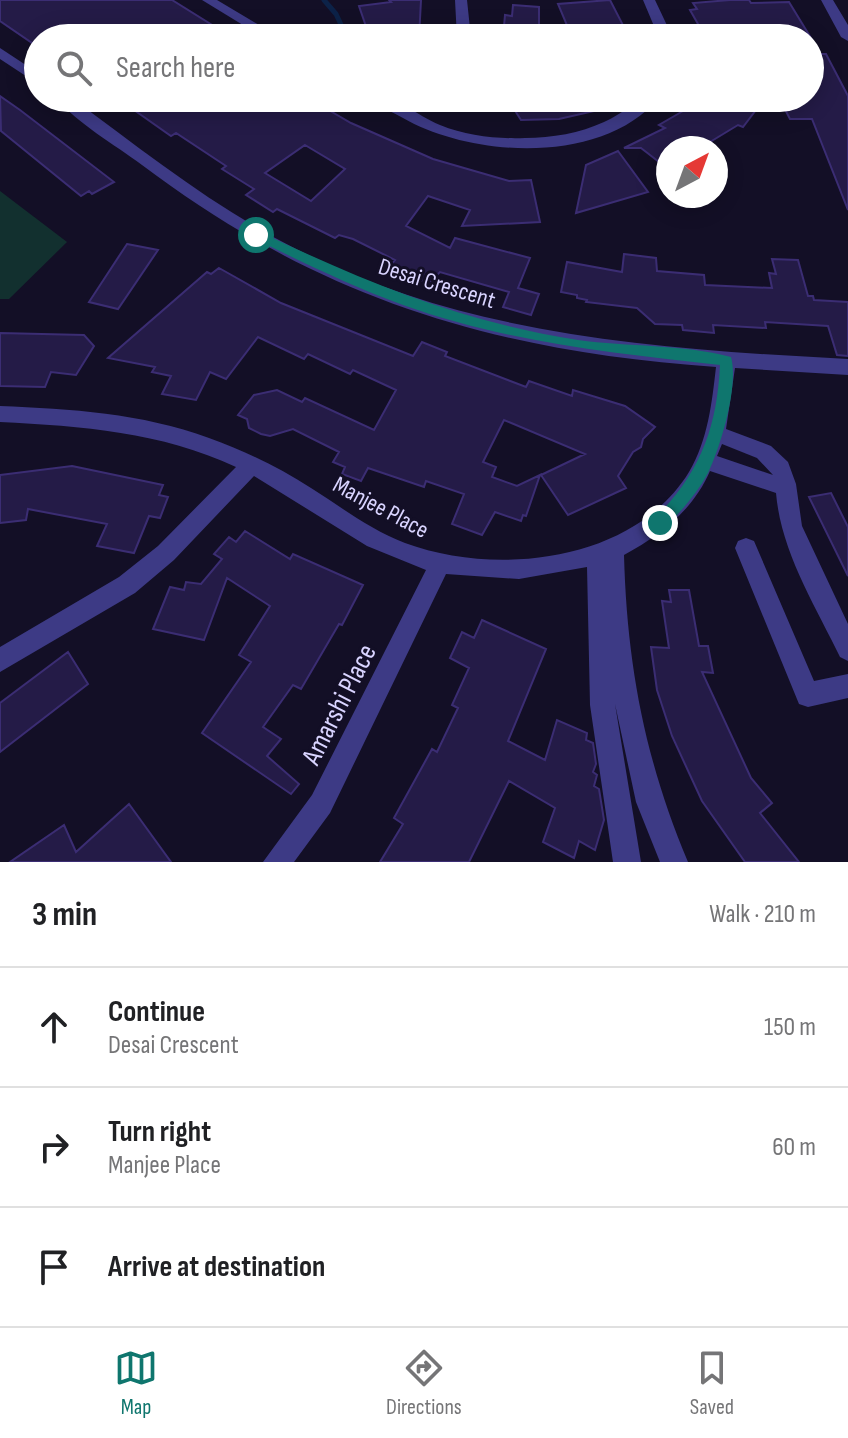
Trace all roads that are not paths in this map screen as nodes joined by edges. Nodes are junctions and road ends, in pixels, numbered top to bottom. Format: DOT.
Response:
graph roads {
  1 [pos="208,0"];
  2 [pos="461,0"];
  3 [pos="649,0"];
  4 [pos="827,0"];
  5 [pos="250,24"];
  6 [pos="463,24"];
  7 [pos="660,24"];
  8 [pos="848,37"];
  9 [pos="0,52"];
  10 [pos="24,70"];
  11 [pos="82,112"];
  12 [pos="405,112"];
  13 [pos="634,112"];
  14 [pos="726,360"];
  15 [pos="848,367"];
  16 [pos="0,414"];
  17 [pos="716,434"];
  18 [pos="706,461"];
  19 [pos="253,464"];
  20 [pos="782,483"];
  21 [pos="746,548"];
  22 [pos="605,551"];
  23 [pos="440,564"];
  24 [pos="848,649"];
  25 [pos="0,660"];
  26 [pos="848,686"];
  27 [pos="277,862"];
  28 [pos="627,862"];
  29 [pos="674,862"];
  1 -- 5 [label="street"];
  2 -- 6 [label="street"];
  3 -- 7 [label="street"];
  4 -- 8 [label="street"];
  9 -- 10 [label="street"];
  11 -- 14 [label="street, Desai Crescent"];
  12 -- 13 [label="street"];
  14 -- 15 [label="street, Desai Crescent"];
  14 -- 17 [label="street, Manjee Place"];
  16 -- 19 [label="street, Manjee Place"];
  17 -- 18 [label="street, Manjee Place"];
  17 -- 20 [label="street"];
  18 -- 20 [label="street"];
  18 -- 22 [label="street, Manjee Place"];
  19 -- 23 [label="street, Manjee Place"];
  19 -- 25 [label="street"];
  20 -- 24 [label="street"];
  21 -- 26 [label="street"];
  22 -- 23 [label="street, Manjee Place"];
  22 -- 28 [label="street"];
  22 -- 29 [label="street"];
  23 -- 27 [label="street, Amarshi Place"];
}
